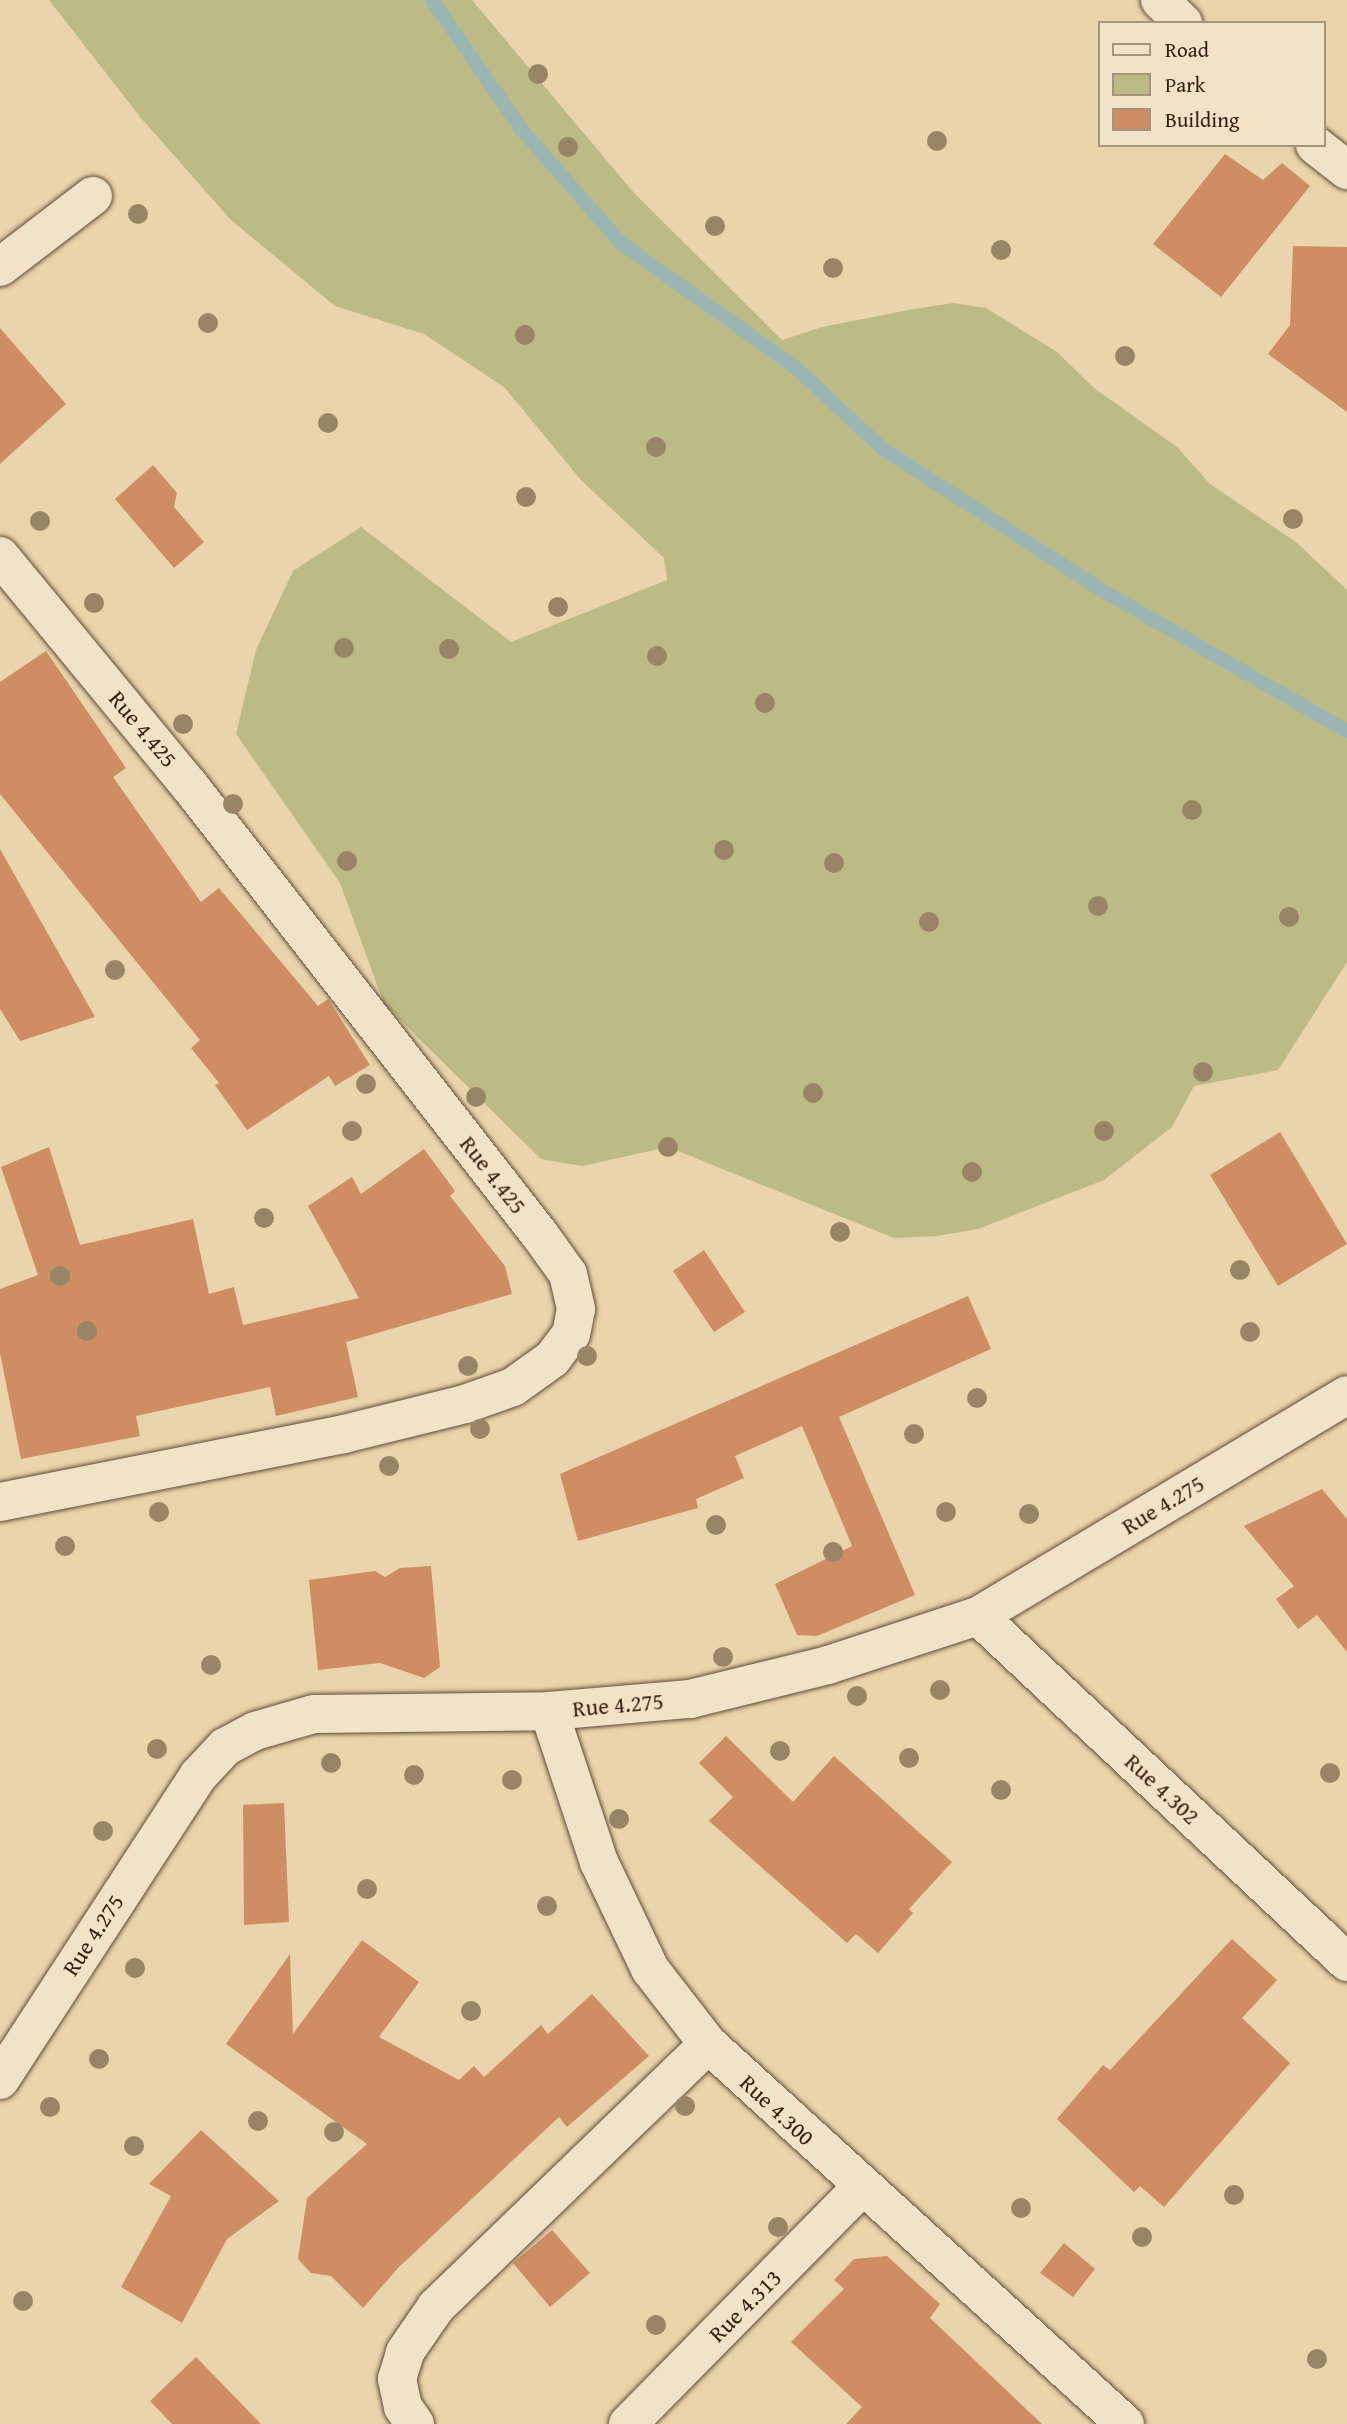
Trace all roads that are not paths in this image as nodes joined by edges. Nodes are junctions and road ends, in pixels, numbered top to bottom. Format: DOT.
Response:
graph roads {
  1 [pos="1160,0"];
  2 [pos="1181,21"];
  3 [pos="1318,147"];
  4 [pos="1347,170"];
  5 [pos="93,196"];
  6 [pos="0,267"];
  7 [pos="0,556"];
  8 [pos="1347,1395"];
  9 [pos="0,1502"];
  10 [pos="978,1616"];
  11 [pos="549,1711"];
  12 [pos="1347,1962"];
  13 [pos="708,2044"];
  14 [pos="0,2080"];
  15 [pos="862,2188"];
  16 [pos="415,2424"];
  17 [pos="628,2424"];
  18 [pos="1125,2424"];
  1 -- 2 [label="street"];
  3 -- 4 [label="street"];
  5 -- 6 [label="street"];
  7 -- 9 [label="street, Rue 4.425"];
  8 -- 10 [label="street, Rue 4.275"];
  10 -- 11 [label="street, Rue 4.275"];
  10 -- 12 [label="street, Rue 4.302"];
  11 -- 13 [label="street, Rue 4.300"];
  11 -- 14 [label="street, Rue 4.275"];
  13 -- 15 [label="street, Rue 4.300"];
  13 -- 16 [label="street"];
  15 -- 17 [label="street, Rue 4.313"];
  15 -- 18 [label="street, Rue 4.300"];
}
